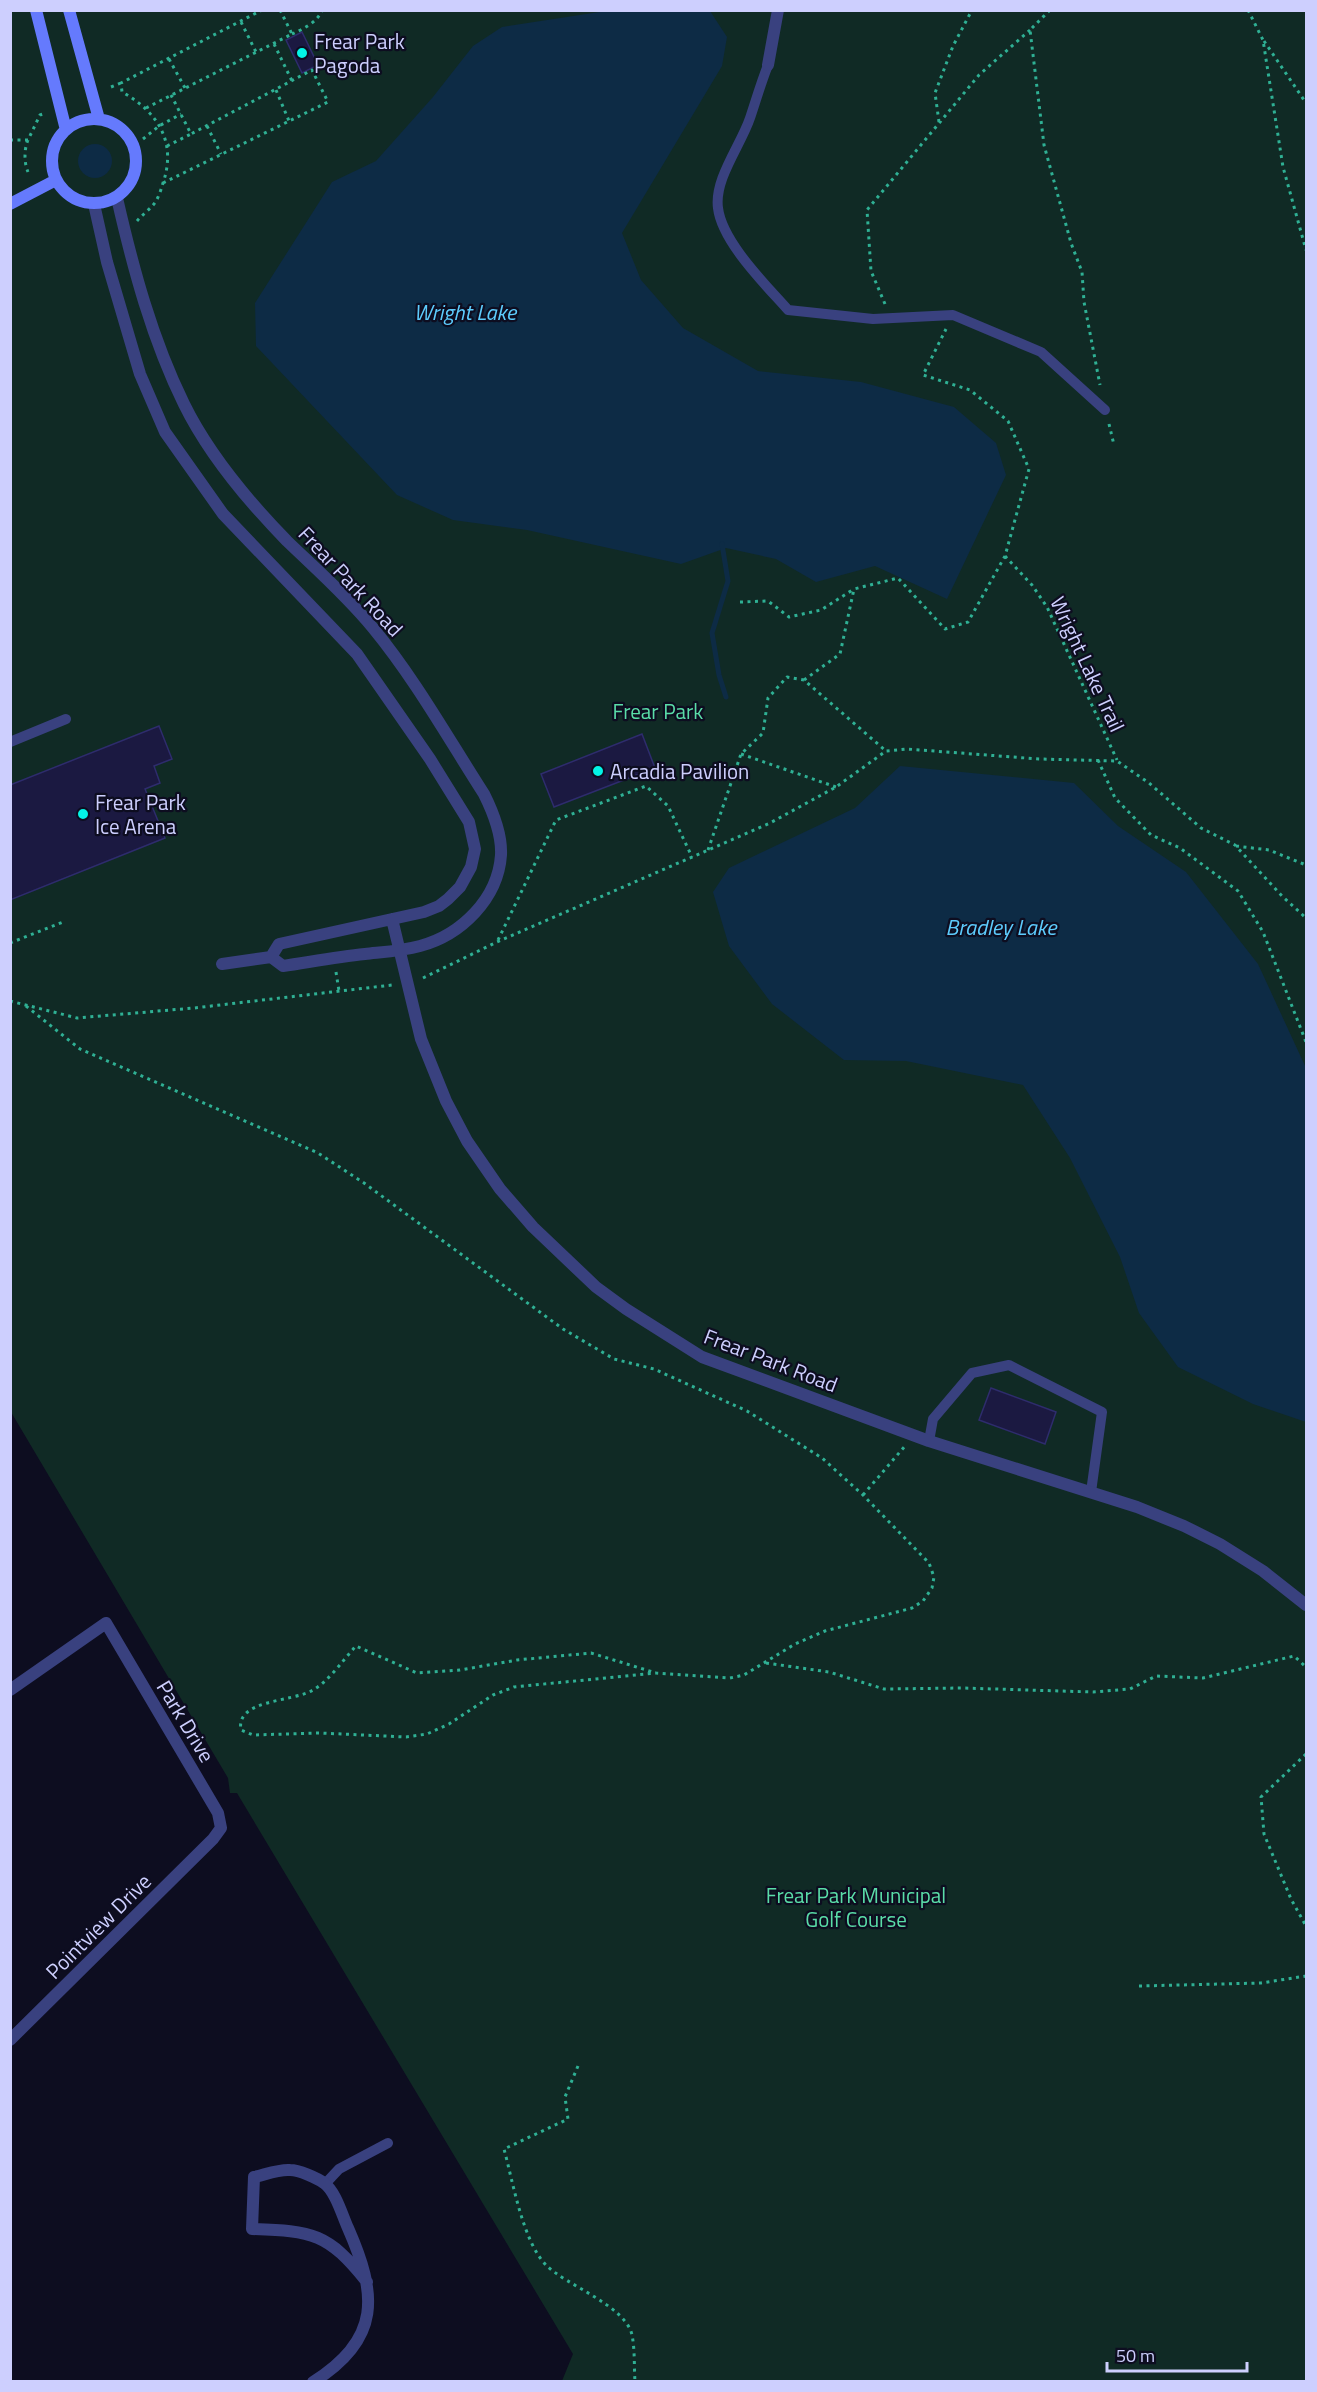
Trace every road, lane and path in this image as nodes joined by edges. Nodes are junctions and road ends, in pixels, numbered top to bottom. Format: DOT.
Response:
graph roads {
  1 [pos="36,10"];
  2 [pos="69,10"];
  3 [pos="262,10"];
  4 [pos="280,10"];
  5 [pos="322,10"];
  6 [pos="778,10"];
  7 [pos="972,10"];
  8 [pos="1050,10"];
  9 [pos="1248,10"];
  10 [pos="241,22"];
  11 [pos="1030,30"];
  12 [pos="292,34"];
  13 [pos="1263,40"];
  14 [pos="274,44"];
  15 [pos="256,52"];
  16 [pos="169,58"];
  17 [pos="768,65"];
  18 [pos="292,81"];
  19 [pos="121,83"];
  20 [pos="111,87"];
  21 [pos="185,88"];
  22 [pos="276,90"];
  23 [pos="171,95"];
  24 [pos="1306,103"];
  25 [pos="146,108"];
  26 [pos="46,113"];
  27 [pos="181,114"];
  28 [pos="99,119"];
  29 [pos="290,121"];
  30 [pos="939,122"];
  31 [pos="159,126"];
  32 [pos="207,126"];
  33 [pos="66,130"];
  34 [pos="191,134"];
  35 [pos="143,139"];
  36 [pos="10,140"];
  37 [pos="28,140"];
  38 [pos="167,146"];
  39 [pos="221,154"];
  40 [pos="28,172"];
  41 [pos="56,180"];
  42 [pos="163,183"];
  43 [pos="117,198"];
  44 [pos="10,204"];
  45 [pos="94,204"];
  46 [pos="135,223"];
  47 [pos="1306,250"];
  48 [pos="953,315"];
  49 [pos="890,318"];
  50 [pos="1105,410"];
  51 [pos="1114,445"];
  52 [pos="1005,556"];
  53 [pos="854,589"];
  54 [pos="740,602"];
  55 [pos="804,680"];
  56 [pos="66,719"];
  57 [pos="10,742"];
  58 [pos="886,751"];
  59 [pos="741,754"];
  60 [pos="1098,760"];
  61 [pos="1117,761"];
  62 [pos="836,787"];
  63 [pos="1235,845"];
  64 [pos="708,850"];
  65 [pos="692,857"];
  66 [pos="1306,865"];
  67 [pos="1306,918"];
  68 [pos="392,919"];
  69 [pos="63,922"];
  70 [pos="497,942"];
  71 [pos="10,943"];
  72 [pos="400,950"];
  73 [pos="271,957"];
  74 [pos="222,964"];
  75 [pos="423,978"];
  76 [pos="393,984"];
  77 [pos="10,1001"];
  78 [pos="26,1006"];
  79 [pos="1306,1042"];
  80 [pos="929,1441"];
  81 [pos="908,1444"];
  82 [pos="1090,1492"];
  83 [pos="863,1495"];
  84 [pos="1306,1605"];
  85 [pos="764,1662"];
  86 [pos="1306,1667"];
  87 [pos="656,1673"];
  88 [pos="10,1690"];
  89 [pos="1306,1754"];
  90 [pos="213,1839"];
  91 [pos="1306,1926"];
  92 [pos="1306,1976"];
  93 [pos="1139,1986"];
  94 [pos="10,2040"];
  95 [pos="578,2066"];
  96 [pos="388,2143"];
  97 [pos="325,2184"];
  98 [pos="367,2282"];
  99 [pos="313,2382"];
  100 [pos="635,2382"];
  1 -- 33 [label="street"];
  2 -- 28 [label="street"];
  3 -- 10 [label="path"];
  4 -- 12 [label="path"];
  5 -- 12 [label="path"];
  6 -- 17 [label="street"];
  7 -- 30 [label="path"];
  8 -- 11 [label="path"];
  9 -- 13 [label="path"];
  10 -- 15 [label="path"];
  10 -- 16 [label="path"];
  11 -- 30 [label="path"];
  11 -- 50 [label="path"];
  12 -- 14 [label="path"];
  13 -- 24 [label="path"];
  13 -- 47 [label="path"];
  14 -- 15 [label="path"];
  14 -- 18 [label="path"];
  15 -- 21 [label="path"];
  16 -- 19 [label="path"];
  16 -- 21 [label="path"];
  17 -- 49 [label="lane"];
  18 -- 22 [label="path"];
  18 -- 29 [label="path"];
  19 -- 20 [label="path"];
  19 -- 25 [label="path"];
  21 -- 23 [label="path"];
  22 -- 29 [label="path"];
  22 -- 32 [label="path"];
  23 -- 25 [label="path"];
  23 -- 27 [label="path"];
  25 -- 31 [label="path"];
  26 -- 37 [label="path"];
  27 -- 31 [label="path"];
  27 -- 34 [label="path"];
  28 -- 33 [label="street"];
  28 -- 43 [label="street"];
  29 -- 39 [label="path"];
  30 -- 49 [label="path"];
  31 -- 35 [label="path"];
  31 -- 38 [label="path"];
  32 -- 34 [label="path"];
  32 -- 39 [label="path"];
  33 -- 41 [label="street"];
  34 -- 38 [label="path"];
  36 -- 37 [label="path"];
  37 -- 40 [label="path"];
  38 -- 42 [label="path"];
  39 -- 42 [label="path"];
  41 -- 44 [label="street"];
  41 -- 45 [label="street"];
  42 -- 46 [label="path"];
  43 -- 45 [label="street"];
  43 -- 72 [label="street, Frear Park Road"];
  45 -- 68 [label="street, Frear Park Road"];
  48 -- 49 [label="lane"];
  48 -- 50 [label="lane"];
  48 -- 52 [label="path"];
  50 -- 51 [label="path"];
  52 -- 53 [label="path"];
  52 -- 61 [label="path, Wright Lake Trail"];
  53 -- 54 [label="path"];
  53 -- 55 [label="path"];
  55 -- 58 [label="path"];
  55 -- 59 [label="path"];
  56 -- 57 [label="lane"];
  58 -- 60 [label="path"];
  58 -- 62 [label="path"];
  59 -- 62 [label="path"];
  59 -- 64 [label="path"];
  60 -- 61 [label="path"];
  60 -- 79 [label="path"];
  61 -- 63 [label="path"];
  62 -- 64 [label="path"];
  63 -- 66 [label="path"];
  63 -- 67 [label="path"];
  64 -- 65 [label="path"];
  65 -- 70 [label="path"];
  65 -- 70 [label="path"];
  68 -- 72 [label="street, Frear Park Road"];
  68 -- 73 [label="street, Frear Park Road"];
  69 -- 71 [label="path"];
  70 -- 75 [label="path"];
  72 -- 73 [label="street, Frear Park Road"];
  72 -- 80 [label="street, Frear Park Road"];
  73 -- 74 [label="street, Frear Park Road"];
  76 -- 78 [label="path"];
  77 -- 78 [label="path"];
  78 -- 83 [label="path"];
  80 -- 82 [label="street, Frear Park Road"];
  80 -- 82 [label="lane"];
  81 -- 83 [label="path"];
  82 -- 84 [label="street, Frear Park Road"];
  83 -- 85 [label="path"];
  85 -- 86 [label="path"];
  85 -- 87 [label="path"];
  87 -- 87 [label="path"];
  88 -- 90 [label="street, Park Drive"];
  89 -- 91 [label="path"];
  90 -- 94 [label="street, Pointview Drive"];
  92 -- 93 [label="path"];
  95 -- 100 [label="path"];
  96 -- 97 [label="lane"];
  97 -- 98 [label="street"];
  97 -- 98 [label="street"];
  98 -- 99 [label="street"];
}
